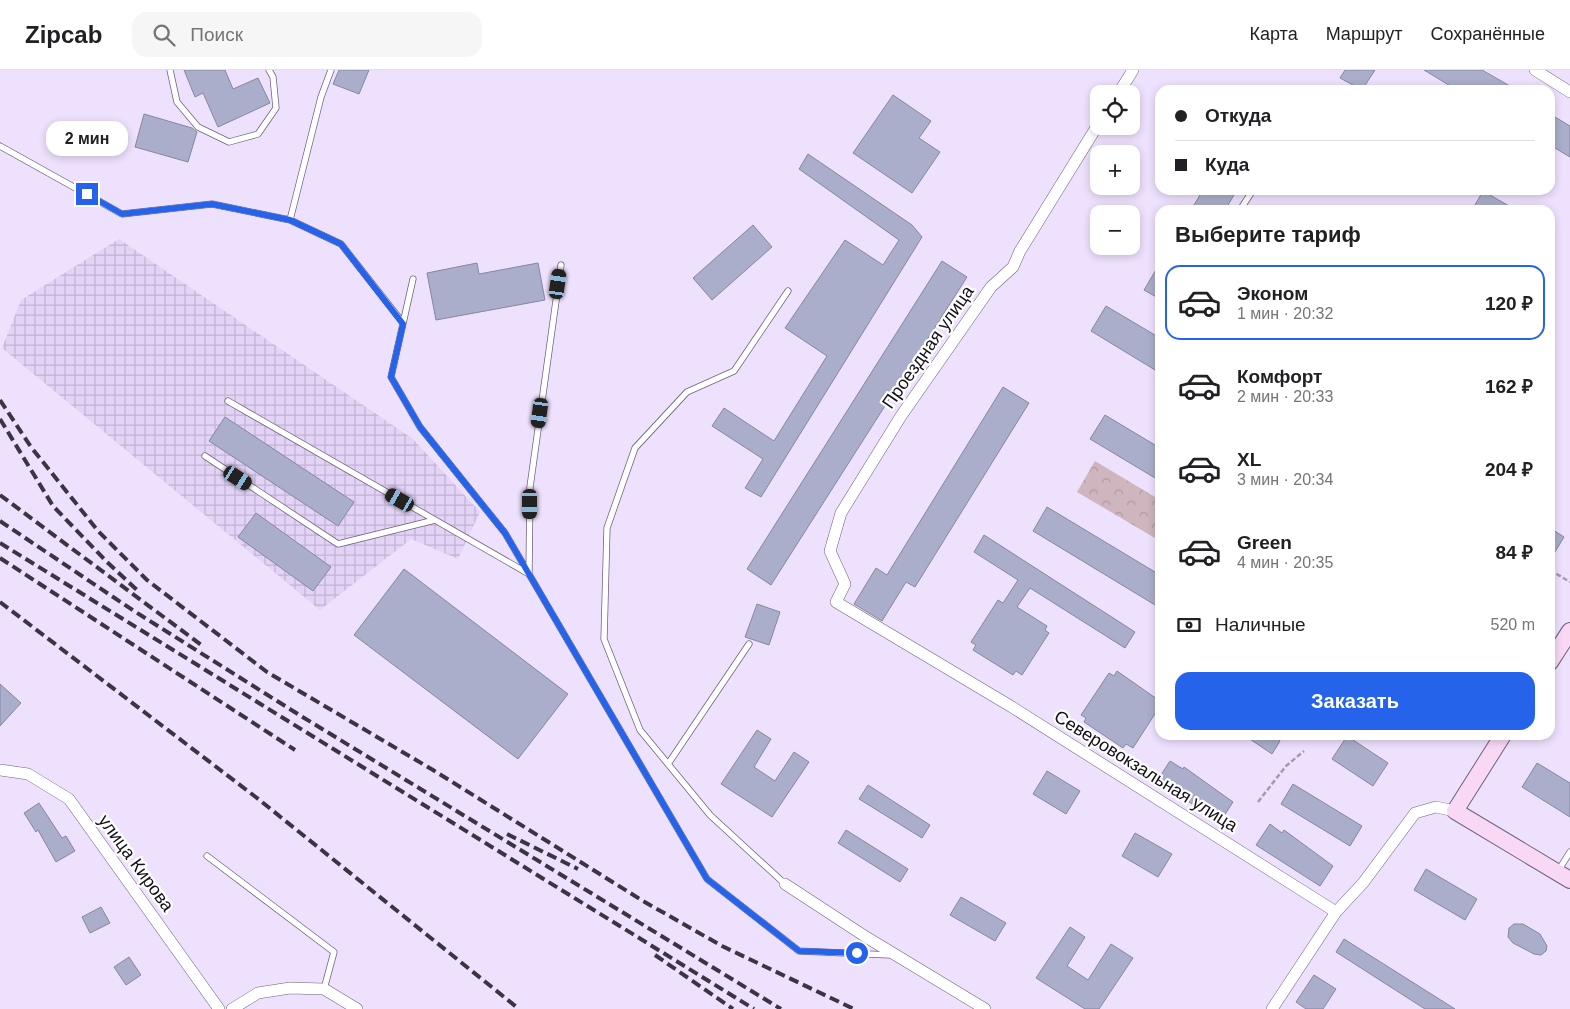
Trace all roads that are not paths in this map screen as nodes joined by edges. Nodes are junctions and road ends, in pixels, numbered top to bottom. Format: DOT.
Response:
graph roads {
  1 [pos="170,70"];
  2 [pos="269,70"];
  3 [pos="332,70"];
  4 [pos="1133,70"];
  5 [pos="1535,70"];
  6 [pos="1124,85"];
  7 [pos="1570,92"];
  8 [pos="1092,135"];
  9 [pos="0,146"];
  10 [pos="290,220"];
  11 [pos="561,265"];
  12 [pos="413,279"];
  13 [pos="788,291"];
  14 [pos="403,324"];
  15 [pos="228,401"];
  16 [pos="205,456"];
  17 [pos="435,520"];
  18 [pos="529,574"];
  19 [pos="836,602"];
  20 [pos="1570,631"];
  21 [pos="748,644"];
  22 [pos="1555,654"];
  23 [pos="1500,740"];
  24 [pos="668,764"];
  25 [pos="0,770"];
  26 [pos="1455,811"];
  27 [pos="1570,852"];
  28 [pos="207,856"];
  29 [pos="1564,876"];
  30 [pos="785,884"];
  31 [pos="1336,912"];
  32 [pos="895,955"];
  33 [pos="324,989"];
  34 [pos="219,1009"];
  35 [pos="232,1009"];
  36 [pos="357,1009"];
  37 [pos="985,1009"];
  38 [pos="1272,1009"];
  1 -- 2 [label="lane"];
  3 -- 10 [label="lane"];
  4 -- 6 [label="street"];
  5 -- 7 [label="street"];
  8 -- 19 [label="street, Проездная улица"];
  9 -- 10 [label="lane"];
  10 -- 14 [label="lane"];
  11 -- 18 [label="lane"];
  12 -- 14 [label="lane"];
  13 -- 24 [label="lane"];
  14 -- 18 [label="lane"];
  15 -- 17 [label="lane"];
  16 -- 17 [label="lane"];
  17 -- 18 [label="lane"];
  18 -- 32 [label="lane"];
  19 -- 31 [label="street, Северовокзальная улица"];
  20 -- 22 [label="street"];
  21 -- 24 [label="lane"];
  23 -- 26 [label="street"];
  24 -- 30 [label="lane"];
  25 -- 34 [label="street, улица Кирова"];
  26 -- 29 [label="street"];
  26 -- 31 [label="street"];
  27 -- 29 [label="lane"];
  28 -- 33 [label="lane"];
  30 -- 32 [label="street"];
  31 -- 38 [label="street"];
  32 -- 37 [label="street"];
  33 -- 35 [label="street"];
  33 -- 36 [label="street"];
}
